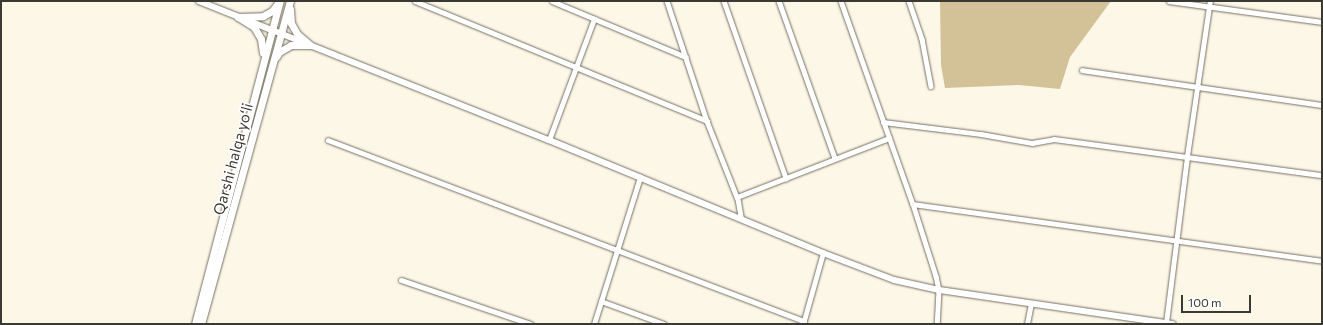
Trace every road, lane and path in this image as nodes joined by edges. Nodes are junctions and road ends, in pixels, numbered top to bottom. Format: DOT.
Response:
graph roads {
  1 [pos="199,1"];
  2 [pos="279,1"];
  3 [pos="291,1"];
  4 [pos="415,1"];
  5 [pos="552,1"];
  6 [pos="667,1"];
  7 [pos="724,1"];
  8 [pos="779,1"];
  9 [pos="841,1"];
  10 [pos="910,1"];
  11 [pos="1169,1"];
  12 [pos="1210,1"];
  13 [pos="1209,7"];
  14 [pos="238,17"];
  15 [pos="594,19"];
  16 [pos="1322,22"];
  17 [pos="272,30"];
  18 [pos="281,33"];
  19 [pos="310,45"];
  20 [pos="686,57"];
  21 [pos="263,61"];
  22 [pos="272,66"];
  23 [pos="576,68"];
  24 [pos="1082,70"];
  25 [pos="931,86"];
  26 [pos="1198,86"];
  27 [pos="1322,105"];
  28 [pos="707,121"];
  29 [pos="883,122"];
  30 [pos="889,138"];
  31 [pos="328,140"];
  32 [pos="549,140"];
  33 [pos="1187,156"];
  34 [pos="835,158"];
  35 [pos="1322,175"];
  36 [pos="640,178"];
  37 [pos="786,178"];
  38 [pos="737,198"];
  39 [pos="913,204"];
  40 [pos="741,219"];
  41 [pos="1175,240"];
  42 [pos="618,249"];
  43 [pos="823,253"];
  44 [pos="1322,261"];
  45 [pos="401,280"];
  46 [pos="939,290"];
  47 [pos="602,300"];
  48 [pos="1031,303"];
  49 [pos="803,322"];
  50 [pos="1166,323"];
  51 [pos="195,324"];
  52 [pos="201,324"];
  53 [pos="531,324"];
  54 [pos="594,324"];
  55 [pos="664,324"];
  56 [pos="937,324"];
  57 [pos="1027,324"];
  58 [pos="1173,324"];
  1 -- 14 [label="street"];
  2 -- 14 [label="highway"];
  2 -- 17 [label="highway, Qarshi halqa yoʻli"];
  3 -- 18 [label="highway, Qarshi halqa yoʻli"];
  3 -- 19 [label="highway"];
  4 -- 23 [label="street"];
  5 -- 15 [label="street"];
  6 -- 20 [label="street"];
  7 -- 37 [label="street"];
  8 -- 34 [label="street"];
  9 -- 29 [label="street"];
  10 -- 25 [label="street"];
  11 -- 13 [label="street"];
  12 -- 13 [label="street"];
  13 -- 16 [label="street"];
  13 -- 26 [label="street"];
  14 -- 17 [label="street"];
  14 -- 21 [label="highway"];
  15 -- 20 [label="street"];
  15 -- 23 [label="street"];
  17 -- 18 [label="main road"];
  17 -- 21 [label="highway, Qarshi halqa yoʻli"];
  18 -- 19 [label="main road"];
  18 -- 22 [label="highway, Qarshi halqa yoʻli"];
  19 -- 22 [label="highway"];
  19 -- 32 [label="main road"];
  20 -- 28 [label="street"];
  21 -- 51 [label="highway, Qarshi halqa yoʻli"];
  22 -- 52 [label="highway, Qarshi halqa yoʻli"];
  23 -- 28 [label="street"];
  23 -- 32 [label="street"];
  24 -- 26 [label="street"];
  26 -- 27 [label="street"];
  26 -- 33 [label="street"];
  28 -- 38 [label="street"];
  29 -- 30 [label="street"];
  29 -- 33 [label="street"];
  30 -- 34 [label="street"];
  30 -- 39 [label="street"];
  31 -- 42 [label="street"];
  32 -- 36 [label="main road"];
  33 -- 35 [label="street"];
  33 -- 41 [label="street"];
  34 -- 37 [label="street"];
  36 -- 40 [label="main road"];
  36 -- 42 [label="street"];
  37 -- 38 [label="street"];
  38 -- 40 [label="street"];
  39 -- 41 [label="street"];
  39 -- 46 [label="street"];
  40 -- 43 [label="main road"];
  41 -- 44 [label="street"];
  41 -- 50 [label="street"];
  42 -- 47 [label="street"];
  42 -- 49 [label="street"];
  43 -- 46 [label="main road"];
  43 -- 49 [label="street"];
  45 -- 53 [label="street"];
  46 -- 48 [label="main road"];
  46 -- 56 [label="street"];
  47 -- 54 [label="street"];
  47 -- 55 [label="street"];
  48 -- 50 [label="main road"];
  48 -- 57 [label="street"];
  50 -- 58 [label="main road"];
}
